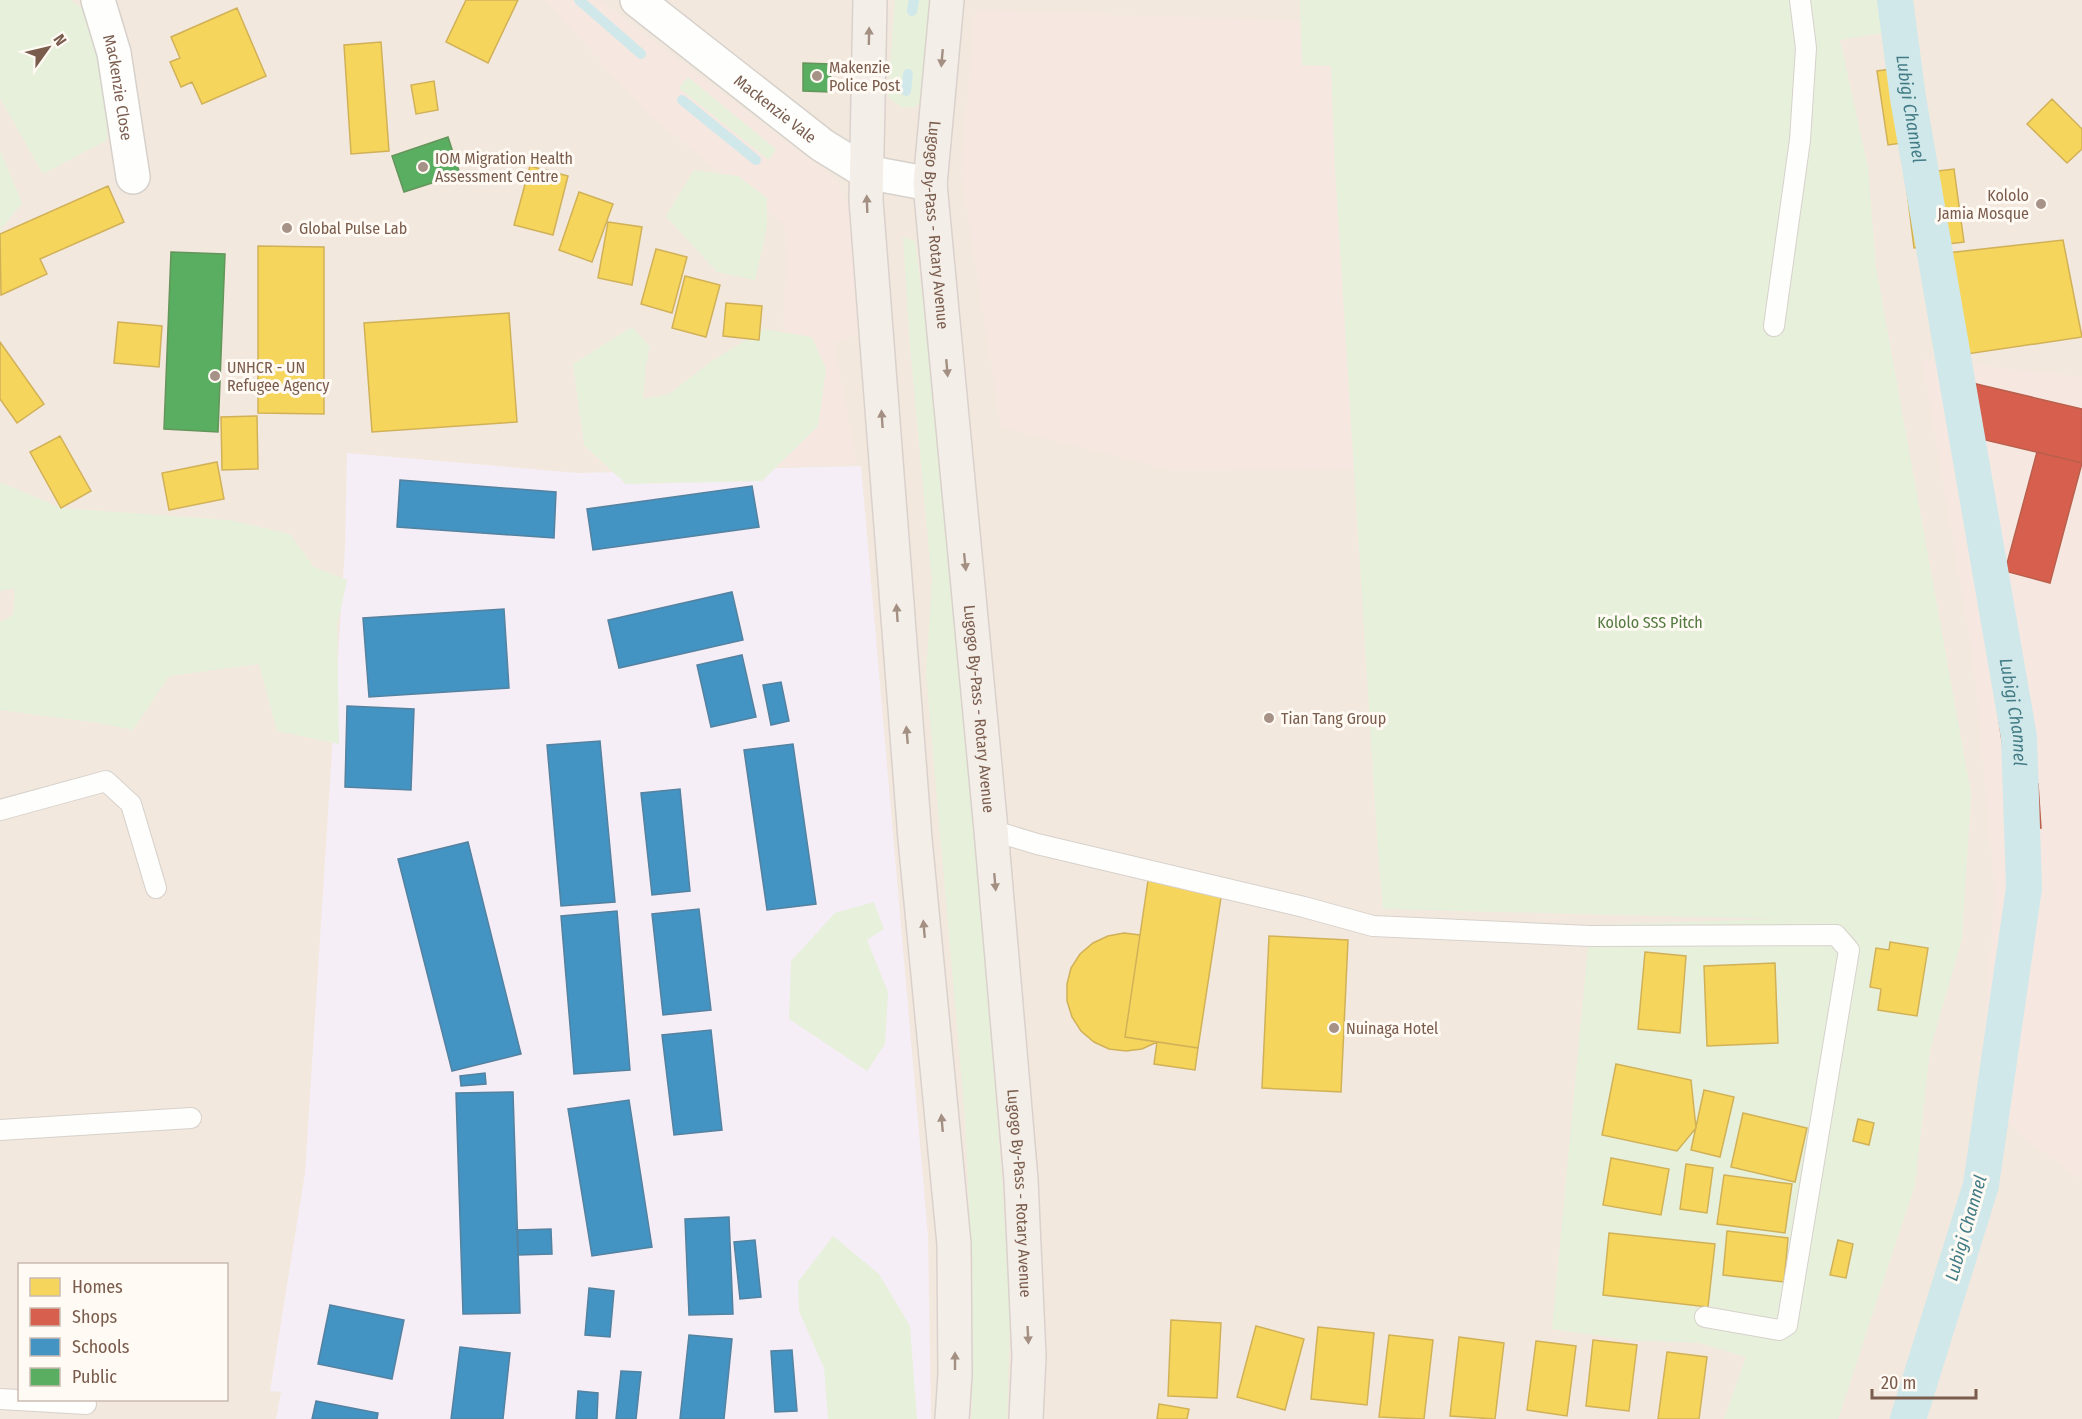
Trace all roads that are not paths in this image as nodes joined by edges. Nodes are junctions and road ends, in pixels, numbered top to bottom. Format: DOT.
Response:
graph roads {
  1 [pos="98,0"];
  2 [pos="637,0"];
  3 [pos="870,0"];
  4 [pos="947,0"];
  5 [pos="1800,0"];
  6 [pos="867,172"];
  7 [pos="133,177"];
  8 [pos="930,184"];
  9 [pos="1774,326"];
  10 [pos="0,810"];
  11 [pos="991,830"];
  12 [pos="156,888"];
  13 [pos="190,1118"];
  14 [pos="0,1130"];
  15 [pos="1705,1317"];
  16 [pos="0,1399"];
  17 [pos="18,1400"];
  18 [pos="34,1401"];
  19 [pos="86,1404"];
  20 [pos="952,1419"];
  21 [pos="1026,1419"];
  1 -- 7 [label="street, Mackenzie Close"];
  2 -- 6 [label="street, Mackenzie Vale"];
  6 -- 3 [label="main road, one-way"];
  4 -- 8 [label="main road, Lugogo By-Pass - Rotary Avenue, one-way"];
  5 -- 9 [label="lane"];
  6 -- 8 [label="street, Mackenzie Vale"];
  20 -- 6 [label="main road, one-way"];
  8 -- 11 [label="main road, Lugogo By-Pass - Rotary Avenue, one-way"];
  10 -- 12 [label="lane"];
  11 -- 15 [label="lane"];
  11 -- 21 [label="main road, Lugogo By-Pass - Rotary Avenue, one-way"];
  13 -- 14 [label="lane"];
  16 -- 17 [label="lane"];
  18 -- 19 [label="lane"];
}
